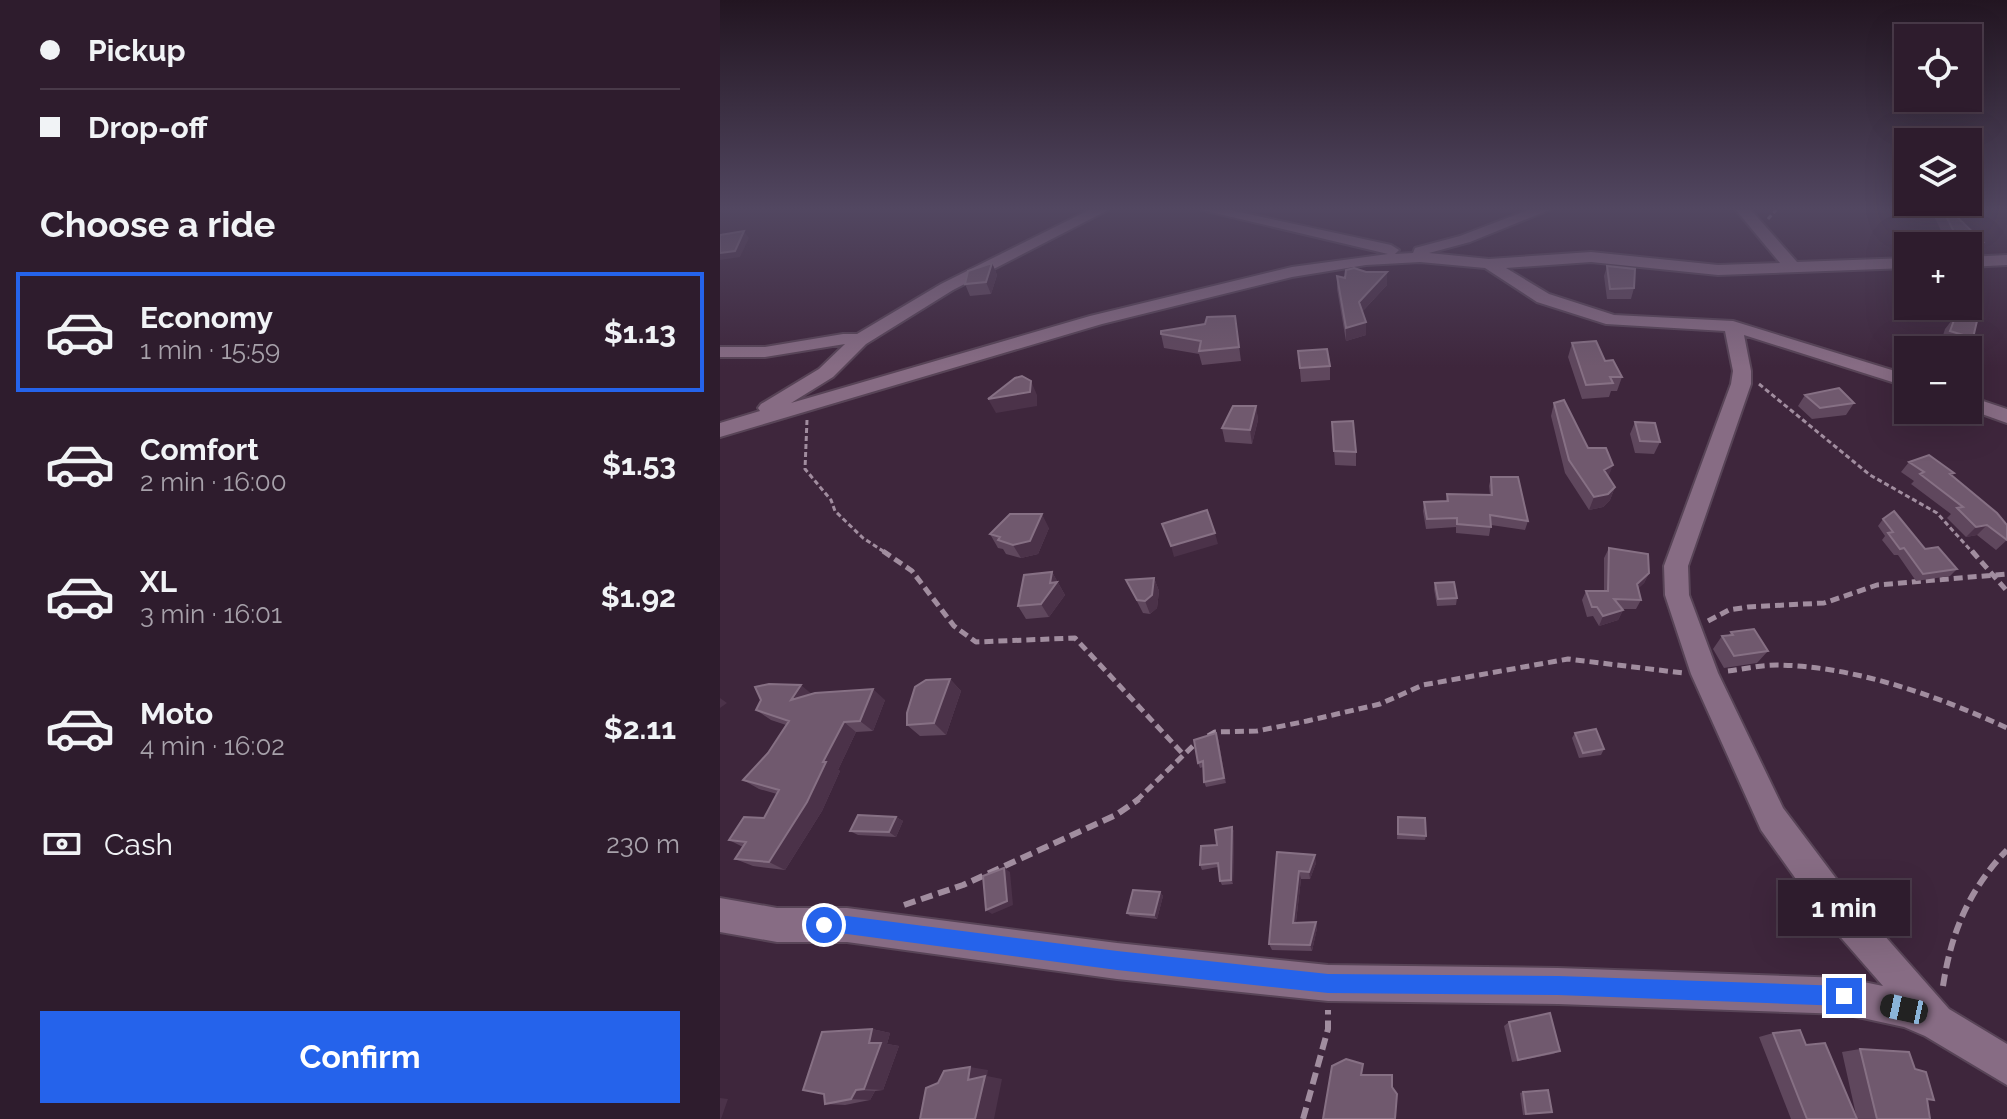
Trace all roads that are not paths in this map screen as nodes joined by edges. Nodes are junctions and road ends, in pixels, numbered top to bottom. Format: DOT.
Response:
graph roads {
  1 [pos="997,262"];
  2 [pos="1354,262"];
  3 [pos="1473,262"];
  4 [pos="1515,262"];
  5 [pos="1642,262"];
  6 [pos="1788,262"];
  7 [pos="1894,263"];
  8 [pos="1489,264"];
  9 [pos="1792,267"];
  10 [pos="1733,326"];
  11 [pos="860,340"];
  12 [pos="720,352"];
  13 [pos="1894,377"];
  14 [pos="1982,407"];
  15 [pos="2007,416"];
  16 [pos="743,424"];
  17 [pos="720,430"];
  18 [pos="720,915"];
  19 [pos="1938,1023"];
  20 [pos="2007,1066"];
  1 -- 11 [label="street"];
  2 -- 16 [label="street"];
  3 -- 8 [label="street"];
  4 -- 8 [label="street"];
  5 -- 9 [label="street"];
  6 -- 9 [label="street"];
  7 -- 9 [label="street"];
  8 -- 10 [label="street"];
  10 -- 13 [label="street"];
  10 -- 19 [label="street"];
  11 -- 12 [label="street"];
  11 -- 16 [label="street"];
  14 -- 15 [label="street"];
  16 -- 17 [label="street"];
  18 -- 19 [label="street"];
  19 -- 20 [label="street"];
}
